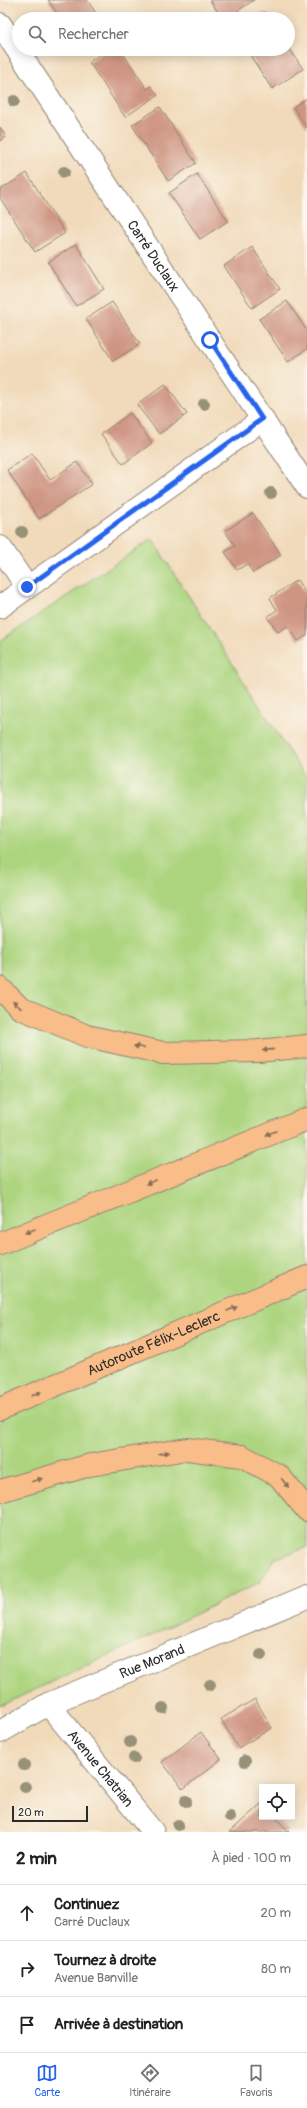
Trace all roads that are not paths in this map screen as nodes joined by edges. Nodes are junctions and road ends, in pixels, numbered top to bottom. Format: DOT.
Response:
graph roads {
  1 [pos="0,24"];
  2 [pos="12,42"];
  3 [pos="21,56"];
  4 [pos="262,419"];
  5 [pos="307,487"];
  6 [pos="0,548"];
  7 [pos="27,587"];
  8 [pos="0,607"];
  9 [pos="0,988"];
  10 [pos="307,1046"];
  11 [pos="307,1118"];
  12 [pos="0,1244"];
  13 [pos="307,1277"];
  14 [pos="0,1409"];
  15 [pos="0,1491"];
  16 [pos="307,1510"];
  17 [pos="307,1597"];
  18 [pos="48,1704"];
  19 [pos="0,1732"];
  20 [pos="153,1832"];
  1 -- 2 [label="street, Carré Duclaux"];
  3 -- 4 [label="street, Carré Duclaux"];
  4 -- 5 [label="street, Carré Duclaux"];
  4 -- 7 [label="street"];
  6 -- 7 [label="street"];
  7 -- 8 [label="street"];
  10 -- 9 [label="highway, one-way"];
  11 -- 12 [label="highway, one-way"];
  14 -- 13 [label="highway, Autoroute Félix-Leclerc, one-way"];
  15 -- 16 [label="highway, one-way"];
  17 -- 18 [label="street, Rue Morand"];
  18 -- 19 [label="street, Rue Morand"];
  18 -- 20 [label="street, Avenue Chatrian"];
}
